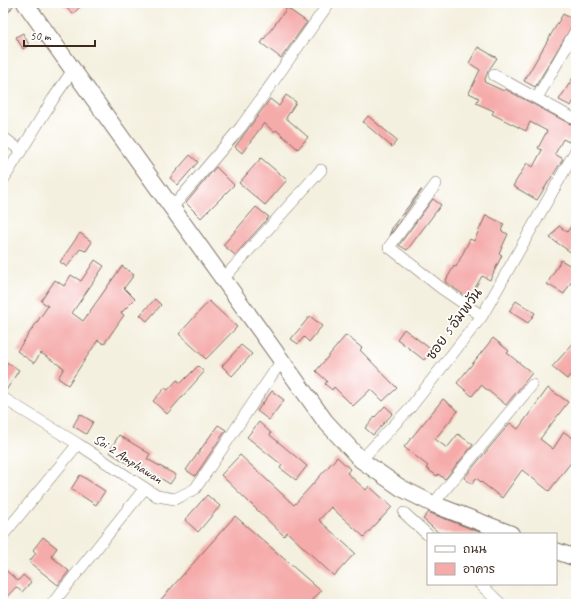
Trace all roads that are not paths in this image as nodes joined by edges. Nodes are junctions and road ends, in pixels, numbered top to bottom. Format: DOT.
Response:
graph roads {
  1 [pos="25,3"];
  2 [pos="329,3"];
  3 [pos="576,30"];
  4 [pos="73,70"];
  5 [pos="494,74"];
  6 [pos="537,98"];
  7 [pos="576,120"];
  8 [pos="3,138"];
  9 [pos="576,150"];
  10 [pos="21,151"];
  11 [pos="321,170"];
  12 [pos="3,180"];
  13 [pos="436,184"];
  14 [pos="172,208"];
  15 [pos="224,278"];
  16 [pos="482,316"];
  17 [pos="282,360"];
  18 [pos="532,385"];
  19 [pos="3,398"];
  20 [pos="78,444"];
  21 [pos="360,460"];
  22 [pos="145,488"];
  23 [pos="434,504"];
  24 [pos="404,513"];
  25 [pos="508,533"];
  26 [pos="427,534"];
  27 [pos="3,535"];
  28 [pos="557,551"];
  29 [pos="576,558"];
  30 [pos="481,585"];
  31 [pos="52,604"];
  32 [pos="501,604"];
  1 -- 4 [label="street"];
  2 -- 14 [label="street"];
  3 -- 6 [label="street"];
  4 -- 10 [label="street"];
  4 -- 14 [label="street"];
  5 -- 6 [label="street"];
  6 -- 7 [label="street"];
  8 -- 10 [label="street"];
  9 -- 16 [label="street, ซอย 5 อัมพวัน"];
  10 -- 12 [label="street"];
  11 -- 15 [label="street"];
  13 -- 16 [label="street"];
  14 -- 15 [label="street"];
  15 -- 17 [label="street"];
  16 -- 21 [label="street, ซอย 5 อัมพวัน"];
  17 -- 21 [label="street"];
  17 -- 22 [label="street, Soi 2 Amphawan"];
  18 -- 23 [label="street"];
  19 -- 20 [label="street"];
  20 -- 22 [label="street, Soi 2 Amphawan"];
  20 -- 27 [label="street, Soi 2 Amphawan"];
  21 -- 23 [label="street"];
  22 -- 31 [label="street"];
  23 -- 25 [label="street"];
  24 -- 26 [label="street"];
  28 -- 29 [label="street"];
  30 -- 32 [label="street"];
}
